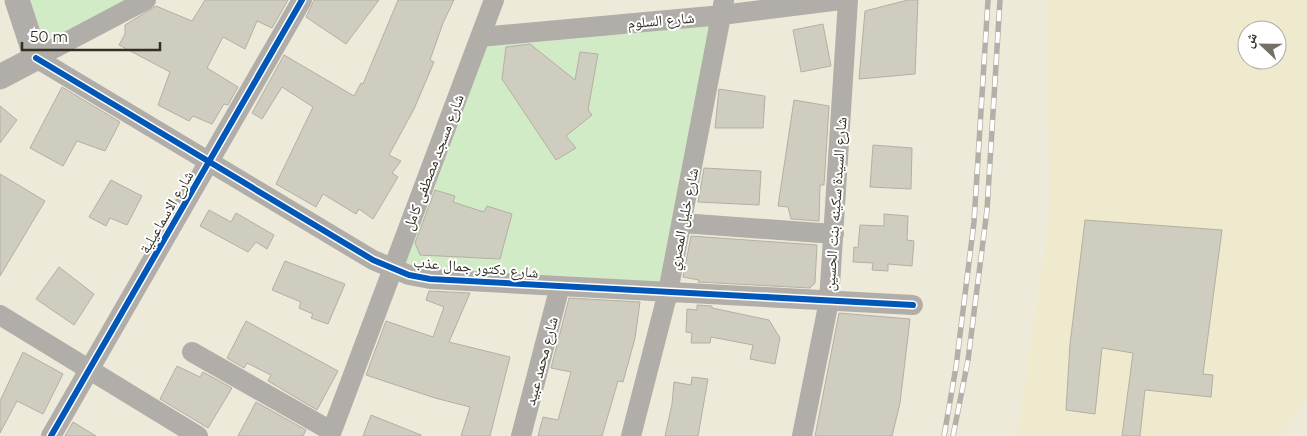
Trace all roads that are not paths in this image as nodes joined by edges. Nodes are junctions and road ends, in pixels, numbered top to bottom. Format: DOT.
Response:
graph roads {
  1 [pos="17,0"];
  2 [pos="146,0"];
  3 [pos="302,0"];
  4 [pos="494,0"];
  5 [pos="841,0"];
  6 [pos="848,0"];
  7 [pos="723,7"];
  8 [pos="480,37"];
  9 [pos="36,58"];
  10 [pos="0,77"];
  11 [pos="209,161"];
  12 [pos="682,223"];
  13 [pos="834,234"];
  14 [pos="393,269"];
  15 [pos="560,286"];
  16 [pos="668,292"];
  17 [pos="830,301"];
  18 [pos="913,305"];
  19 [pos="0,315"];
  20 [pos="192,352"];
  21 [pos="90,372"];
  22 [pos="177,431"];
  23 [pos="331,434"];
  24 [pos="51,436"];
  25 [pos="198,436"];
  26 [pos="521,436"];
  27 [pos="632,436"];
  28 [pos="802,436"];
  1 -- 9 [label="street"];
  2 -- 9 [label="street"];
  3 -- 11 [label="street, شارع الاسماعيلية"];
  4 -- 8 [label="street, شارع مسجد مصطفى كامل"];
  5 -- 7 [label="street, شارع السلوم"];
  6 -- 13 [label="street, شارع السيدة سكينه بنت الحسين"];
  7 -- 8 [label="street, شارع السلوم"];
  7 -- 12 [label="street, شارع خليل المصري"];
  8 -- 14 [label="street, شارع مسجد مصطفى كامل"];
  9 -- 10 [label="street"];
  9 -- 11 [label="street, شارع دكتور جمال عذب"];
  11 -- 14 [label="street, شارع دكتور جمال عذب"];
  11 -- 21 [label="street, شارع الاسماعيلية"];
  12 -- 13 [label="street"];
  12 -- 16 [label="street, شارع خليل المصري"];
  13 -- 17 [label="street, شارع السيدة سكينه بنت الحسين"];
  14 -- 15 [label="street, شارع دكتور جمال عذب"];
  14 -- 23 [label="street, شارع مسجد مصطفى كامل"];
  15 -- 16 [label="street, شارع دكتور جمال عذب"];
  15 -- 26 [label="street, شارع محمد عبيد"];
  16 -- 17 [label="street, شارع دكتور جمال عذب"];
  16 -- 27 [label="street, شارع خليل المصري"];
  17 -- 18 [label="street, شارع دكتور جمال عذب"];
  17 -- 28 [label="street, شارع السيدة سكينه بنت الحسين"];
  19 -- 21 [label="street"];
  20 -- 23 [label="street"];
  21 -- 22 [label="street"];
  21 -- 24 [label="street, شارع الاسماعيلية"];
  22 -- 25 [label="street"];
}
